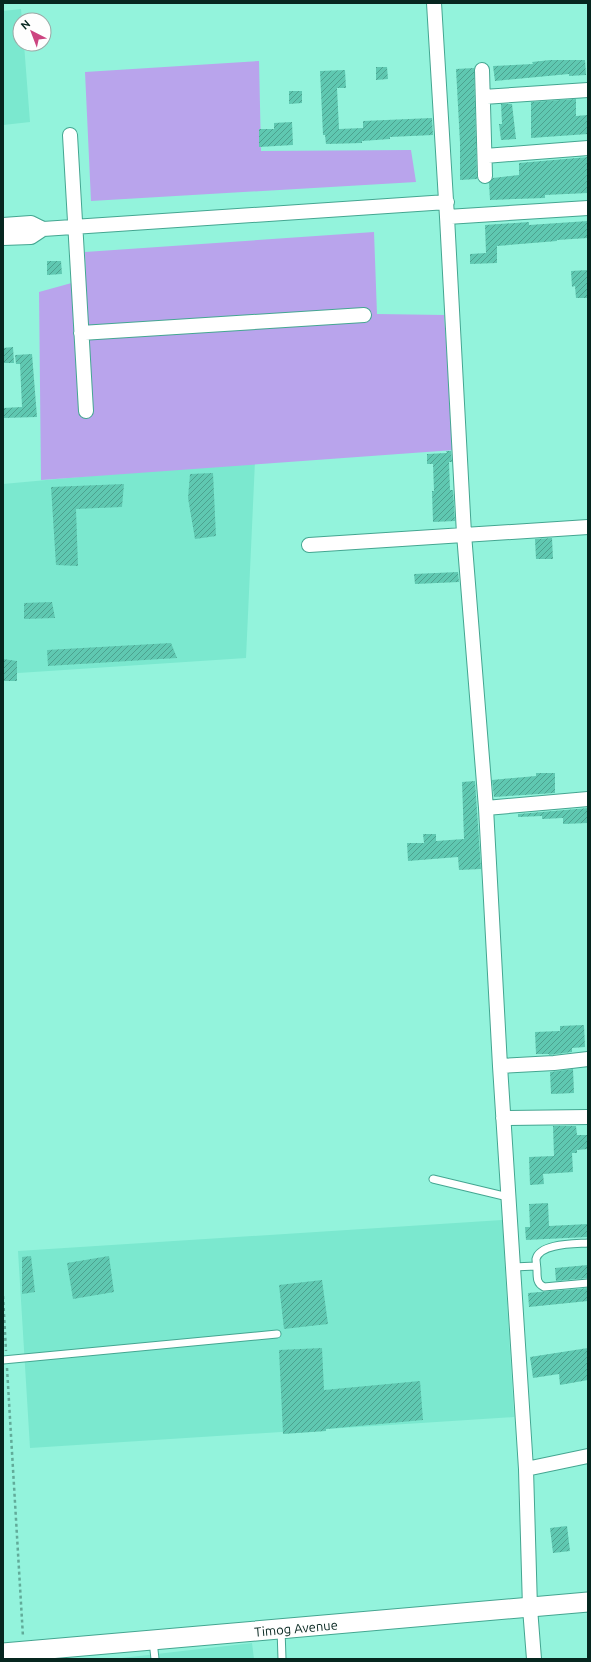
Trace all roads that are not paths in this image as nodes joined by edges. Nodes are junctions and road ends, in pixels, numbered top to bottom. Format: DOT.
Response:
graph roads {
  1 [pos="434,3"];
  2 [pos="482,70"];
  3 [pos="588,90"];
  4 [pos="483,97"];
  5 [pos="70,135"];
  6 [pos="588,148"];
  7 [pos="485,156"];
  8 [pos="485,176"];
  9 [pos="446,202"];
  10 [pos="588,208"];
  11 [pos="447,217"];
  12 [pos="75,227"];
  13 [pos="6,231"];
  14 [pos="364,315"];
  15 [pos="81,333"];
  16 [pos="86,411"];
  17 [pos="588,526"];
  18 [pos="464,534"];
  19 [pos="309,545"];
  20 [pos="588,799"];
  21 [pos="486,808"];
  22 [pos="588,1059"];
  23 [pos="500,1066"];
  24 [pos="588,1117"];
  25 [pos="503,1118"];
  26 [pos="434,1179"];
  27 [pos="508,1197"];
  28 [pos="588,1243"];
  29 [pos="536,1266"];
  30 [pos="513,1268"];
  31 [pos="588,1283"];
  32 [pos="277,1334"];
  33 [pos="5,1360"];
  34 [pos="588,1456"];
  35 [pos="526,1469"];
  36 [pos="588,1602"];
  37 [pos="530,1608"];
  38 [pos="281,1629"];
  39 [pos="153,1640"];
  40 [pos="3,1653"];
  41 [pos="33,1654"];
  42 [pos="155,1659"];
  43 [pos="282,1659"];
  44 [pos="534,1659"];
  1 -- 9 [label="street"];
  2 -- 4 [label="street"];
  3 -- 4 [label="street"];
  4 -- 7 [label="street"];
  5 -- 12 [label="street"];
  6 -- 7 [label="street"];
  7 -- 8 [label="street"];
  9 -- 11 [label="street"];
  9 -- 12 [label="street"];
  10 -- 11 [label="street"];
  11 -- 18 [label="street"];
  12 -- 13 [label="street"];
  12 -- 15 [label="street"];
  14 -- 15 [label="street"];
  15 -- 16 [label="street"];
  17 -- 18 [label="street"];
  18 -- 19 [label="street"];
  18 -- 21 [label="street"];
  20 -- 21 [label="street"];
  21 -- 23 [label="street"];
  22 -- 23 [label="street"];
  23 -- 25 [label="street"];
  24 -- 25 [label="street"];
  25 -- 27 [label="street"];
  26 -- 27 [label="lane"];
  27 -- 30 [label="street"];
  28 -- 29 [label="lane"];
  29 -- 30 [label="lane"];
  29 -- 31 [label="lane"];
  30 -- 35 [label="street"];
  32 -- 33 [label="lane"];
  34 -- 35 [label="street"];
  35 -- 37 [label="street"];
  36 -- 37 [label="main road, Timog Avenue"];
  37 -- 38 [label="main road, Timog Avenue"];
  37 -- 44 [label="street"];
  38 -- 39 [label="main road, Timog Avenue"];
  38 -- 43 [label="lane"];
  39 -- 41 [label="main road, Timog Avenue"];
  39 -- 42 [label="lane"];
  40 -- 41 [label="main road, Timog Avenue"];
}
